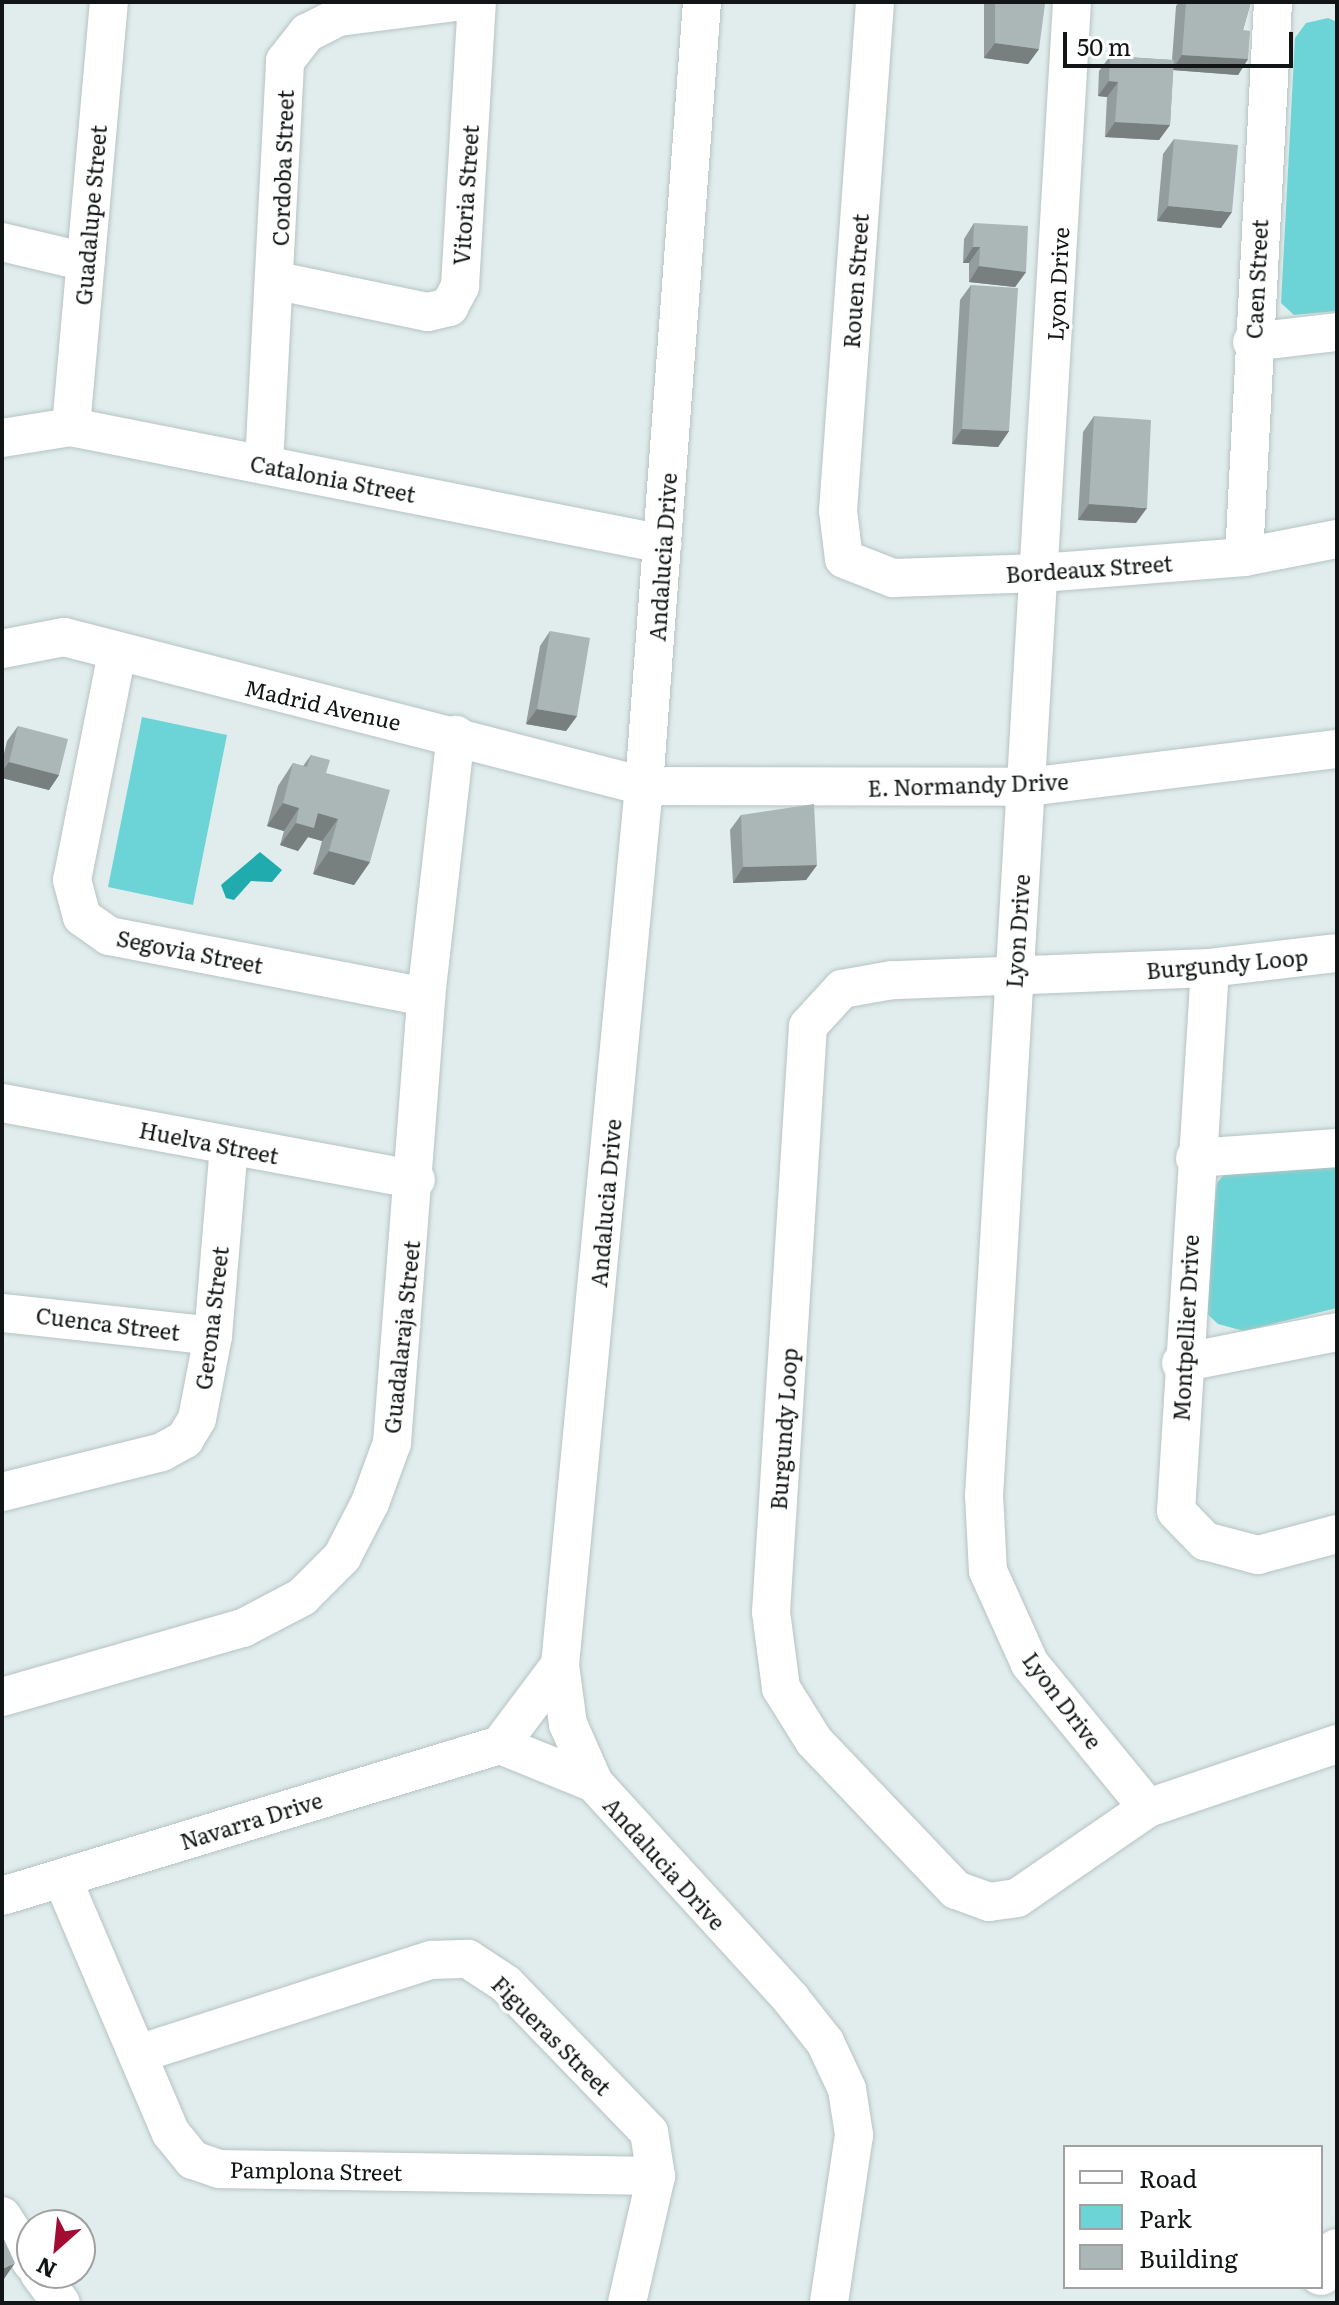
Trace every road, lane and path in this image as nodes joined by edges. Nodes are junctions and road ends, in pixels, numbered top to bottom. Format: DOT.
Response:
graph roads {
  1 [pos="109,2"];
  2 [pos="456,2"];
  3 [pos="477,2"];
  4 [pos="702,2"];
  5 [pos="875,2"];
  6 [pos="1072,2"];
  7 [pos="1273,2"];
  8 [pos="2,242"];
  9 [pos="86,262"];
  10 [pos="278,281"];
  11 [pos="1337,332"];
  12 [pos="1252,342"];
  13 [pos="71,427"];
  14 [pos="2,438"];
  15 [pos="264,464"];
  16 [pos="1337,539"];
  17 [pos="663,544"];
  18 [pos="1244,557"];
  19 [pos="844,559"];
  20 [pos="1041,573"];
  21 [pos="2,649"];
  22 [pos="117,653"];
  23 [pos="456,735"];
  24 [pos="1337,749"];
  25 [pos="644,786"];
  26 [pos="1027,787"];
  27 [pos="1337,953"];
  28 [pos="1210,968"];
  29 [pos="1013,974"];
  30 [pos="426,997"];
  31 [pos="2,1103"];
  32 [pos="229,1147"];
  33 [pos="1337,1148"];
  34 [pos="1195,1158"];
  35 [pos="416,1180"];
  36 [pos="2,1313"];
  37 [pos="1337,1332"];
  38 [pos="213,1336"];
  39 [pos="1181,1363"];
  40 [pos="2,1492"];
  41 [pos="1337,1534"];
  42 [pos="560,1665"];
  43 [pos="2,1697"];
  44 [pos="1337,1744"];
  45 [pos="500,1745"];
  46 [pos="594,1783"];
  47 [pos="1148,1808"];
  48 [pos="62,1878"];
  49 [pos="2,1896"];
  50 [pos="141,2053"];
  51 [pos="656,2176"];
  52 [pos="2,2216"];
  53 [pos="16,2238"];
  54 [pos="1337,2251"];
  55 [pos="1323,2270"];
  56 [pos="627,2303"];
  57 [pos="829,2303"];
  1 -- 9 [label="street, Guadalupe Street"];
  2 -- 10 [label="street, Cordoba Street"];
  3 -- 10 [label="street, Vitoria Street"];
  4 -- 17 [label="street, Andalucia Drive"];
  5 -- 19 [label="street, Rouen Street"];
  6 -- 20 [label="street, Lyon Drive"];
  7 -- 12 [label="street, Caen Street"];
  8 -- 9 [label="street"];
  9 -- 13 [label="street, Guadalupe Street"];
  10 -- 15 [label="street, Cordoba Street"];
  11 -- 12 [label="street"];
  12 -- 18 [label="street, Caen Street"];
  13 -- 14 [label="street, Catalonia Street"];
  13 -- 15 [label="street, Catalonia Street"];
  15 -- 17 [label="street, Catalonia Street"];
  16 -- 18 [label="street, Bordeaux Street"];
  17 -- 25 [label="street, Andalucia Drive"];
  18 -- 20 [label="street, Bordeaux Street"];
  19 -- 20 [label="street, Bordeaux Street"];
  20 -- 26 [label="street, Lyon Drive"];
  21 -- 22 [label="street, Madrid Avenue"];
  22 -- 23 [label="street, Madrid Avenue"];
  22 -- 30 [label="street, Segovia Street"];
  23 -- 25 [label="street, Madrid Avenue"];
  23 -- 30 [label="street, Guadalaraja Street"];
  24 -- 26 [label="street, E. Normandy Drive"];
  25 -- 26 [label="street, E. Normandy Drive"];
  25 -- 42 [label="street, Andalucia Drive"];
  26 -- 29 [label="street, Lyon Drive"];
  27 -- 28 [label="street, Burgundy Loop"];
  28 -- 29 [label="street, Burgundy Loop"];
  28 -- 34 [label="street, Montpellier Drive"];
  29 -- 47 [label="street, Lyon Drive"];
  29 -- 47 [label="street, Burgundy Loop"];
  30 -- 35 [label="street, Guadalaraja Street"];
  31 -- 32 [label="street, Huelva Street"];
  32 -- 35 [label="street, Huelva Street"];
  32 -- 38 [label="street, Gerona Street"];
  33 -- 34 [label="street"];
  34 -- 39 [label="street, Montpellier Drive"];
  35 -- 43 [label="street, Guadalaraja Street"];
  36 -- 38 [label="street, Cuenca Street"];
  37 -- 39 [label="street"];
  38 -- 40 [label="street, Gerona Street"];
  39 -- 41 [label="street, Montpellier Drive"];
  42 -- 45 [label="street"];
  42 -- 46 [label="street, Andalucia Drive"];
  44 -- 47 [label="street, Burgundy Loop"];
  45 -- 46 [label="street"];
  45 -- 48 [label="street, Navarra Drive"];
  46 -- 57 [label="street, Andalucia Drive"];
  48 -- 49 [label="street, Navarra Drive"];
  48 -- 50 [label="street, Pamplona Street"];
  50 -- 51 [label="street, Pamplona Street"];
  50 -- 51 [label="street, Figueras Street"];
  51 -- 56 [label="street, Figueras Street"];
  52 -- 53 [label="street"];
  54 -- 55 [label="main road"];
}
